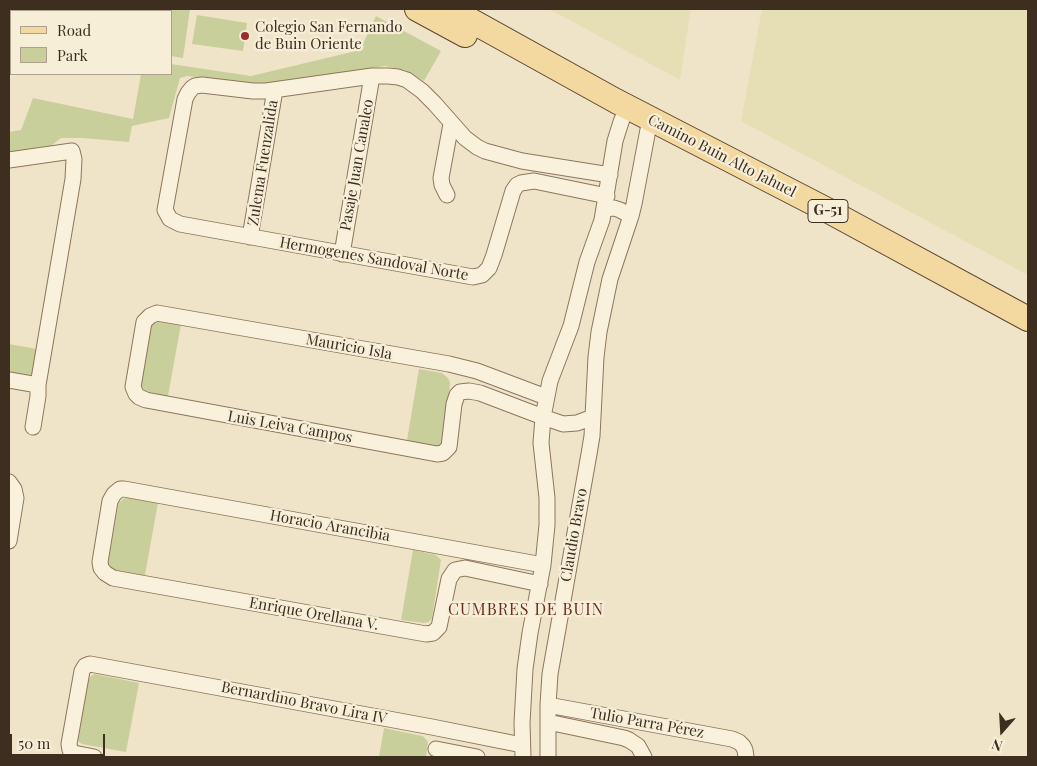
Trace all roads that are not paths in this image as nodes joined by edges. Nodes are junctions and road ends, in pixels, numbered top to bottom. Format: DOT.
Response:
graph roads {
  1 [pos="416,9"];
  2 [pos="450,9"];
  3 [pos="372,76"];
  4 [pos="275,90"];
  5 [pos="627,107"];
  6 [pos="650,119"];
  7 [pos="451,124"];
  8 [pos="506,157"];
  9 [pos="9,160"];
  10 [pos="610,175"];
  11 [pos="513,191"];
  12 [pos="447,195"];
  13 [pos="606,202"];
  14 [pos="631,216"];
  15 [pos="250,237"];
  16 [pos="342,254"];
  17 [pos="1028,319"];
  18 [pos="449,364"];
  19 [pos="9,380"];
  20 [pos="38,385"];
  21 [pos="460,392"];
  22 [pos="136,394"];
  23 [pos="546,396"];
  24 [pos="543,417"];
  25 [pos="593,417"];
  26 [pos="33,427"];
  27 [pos="9,483"];
  28 [pos="9,541"];
  29 [pos="448,547"];
  30 [pos="543,564"];
  31 [pos="455,570"];
  32 [pos="105,574"];
  33 [pos="540,584"];
  34 [pos="549,682"];
  35 [pos="524,683"];
  36 [pos="548,705"];
  37 [pos="548,722"];
  38 [pos="651,724"];
  39 [pos="432,727"];
  40 [pos="522,751"];
  41 [pos="744,751"];
  42 [pos="641,752"];
  43 [pos="435,753"];
  44 [pos="94,757"];
  45 [pos="477,757"];
  46 [pos="548,757"];
  1 -- 5 [label="main road"];
  2 -- 5 [label="main road, Camino Buin Alto Jahuel / G-51"];
  3 -- 4 [label="street"];
  3 -- 7 [label="street"];
  3 -- 16 [label="street, Pasaje Juan Canaleo"];
  4 -- 15 [label="street, Zulema Fuenzalida"];
  4 -- 15 [label="street, Hermogenes Sandoval Norte"];
  5 -- 6 [label="main road, Camino Buin Alto Jahuel / G-51"];
  5 -- 10 [label="street, Claudio Bravo"];
  6 -- 14 [label="street, Claudio Bravo"];
  6 -- 17 [label="main road, Camino Buin Alto Jahuel / G-51"];
  7 -- 8 [label="street"];
  7 -- 12 [label="street"];
  8 -- 10 [label="street"];
  8 -- 11 [label="street"];
  9 -- 20 [label="street"];
  10 -- 13 [label="street, Claudio Bravo"];
  11 -- 13 [label="street"];
  11 -- 16 [label="street, Hermogenes Sandoval Norte"];
  13 -- 14 [label="street"];
  13 -- 23 [label="street, Claudio Bravo"];
  14 -- 25 [label="street, Claudio Bravo"];
  15 -- 16 [label="street, Hermogenes Sandoval Norte"];
  18 -- 21 [label="street"];
  18 -- 22 [label="street, Mauricio Isla"];
  18 -- 23 [label="street, Mauricio Isla"];
  19 -- 20 [label="street"];
  20 -- 26 [label="street"];
  21 -- 22 [label="street, Luis Leiva Campos"];
  21 -- 24 [label="street"];
  23 -- 24 [label="street, Claudio Bravo"];
  24 -- 25 [label="street"];
  24 -- 30 [label="street, Claudio Bravo"];
  25 -- 34 [label="street, Claudio Bravo"];
  27 -- 28 [label="street"];
  29 -- 30 [label="street, Horacio Arancibia"];
  29 -- 31 [label="street"];
  29 -- 32 [label="street, Horacio Arancibia"];
  30 -- 33 [label="street, Claudio Bravo"];
  31 -- 32 [label="street, Enrique Orellana V."];
  31 -- 33 [label="street"];
  33 -- 35 [label="street, Claudio Bravo"];
  34 -- 35 [label="street"];
  34 -- 36 [label="street, Claudio Bravo"];
  35 -- 40 [label="street, Claudio Bravo"];
  36 -- 37 [label="street, Claudio Bravo"];
  36 -- 38 [label="street, Tulio Parra Pérez"];
  37 -- 42 [label="street"];
  37 -- 46 [label="street, Claudio Bravo"];
  38 -- 41 [label="street, Tulio Parra Pérez"];
  38 -- 42 [label="street"];
  39 -- 40 [label="street, Bernardino Bravo Lira IV"];
  39 -- 43 [label="street"];
  39 -- 44 [label="street, Bernardino Bravo Lira IV"];
  43 -- 45 [label="street"];
}
